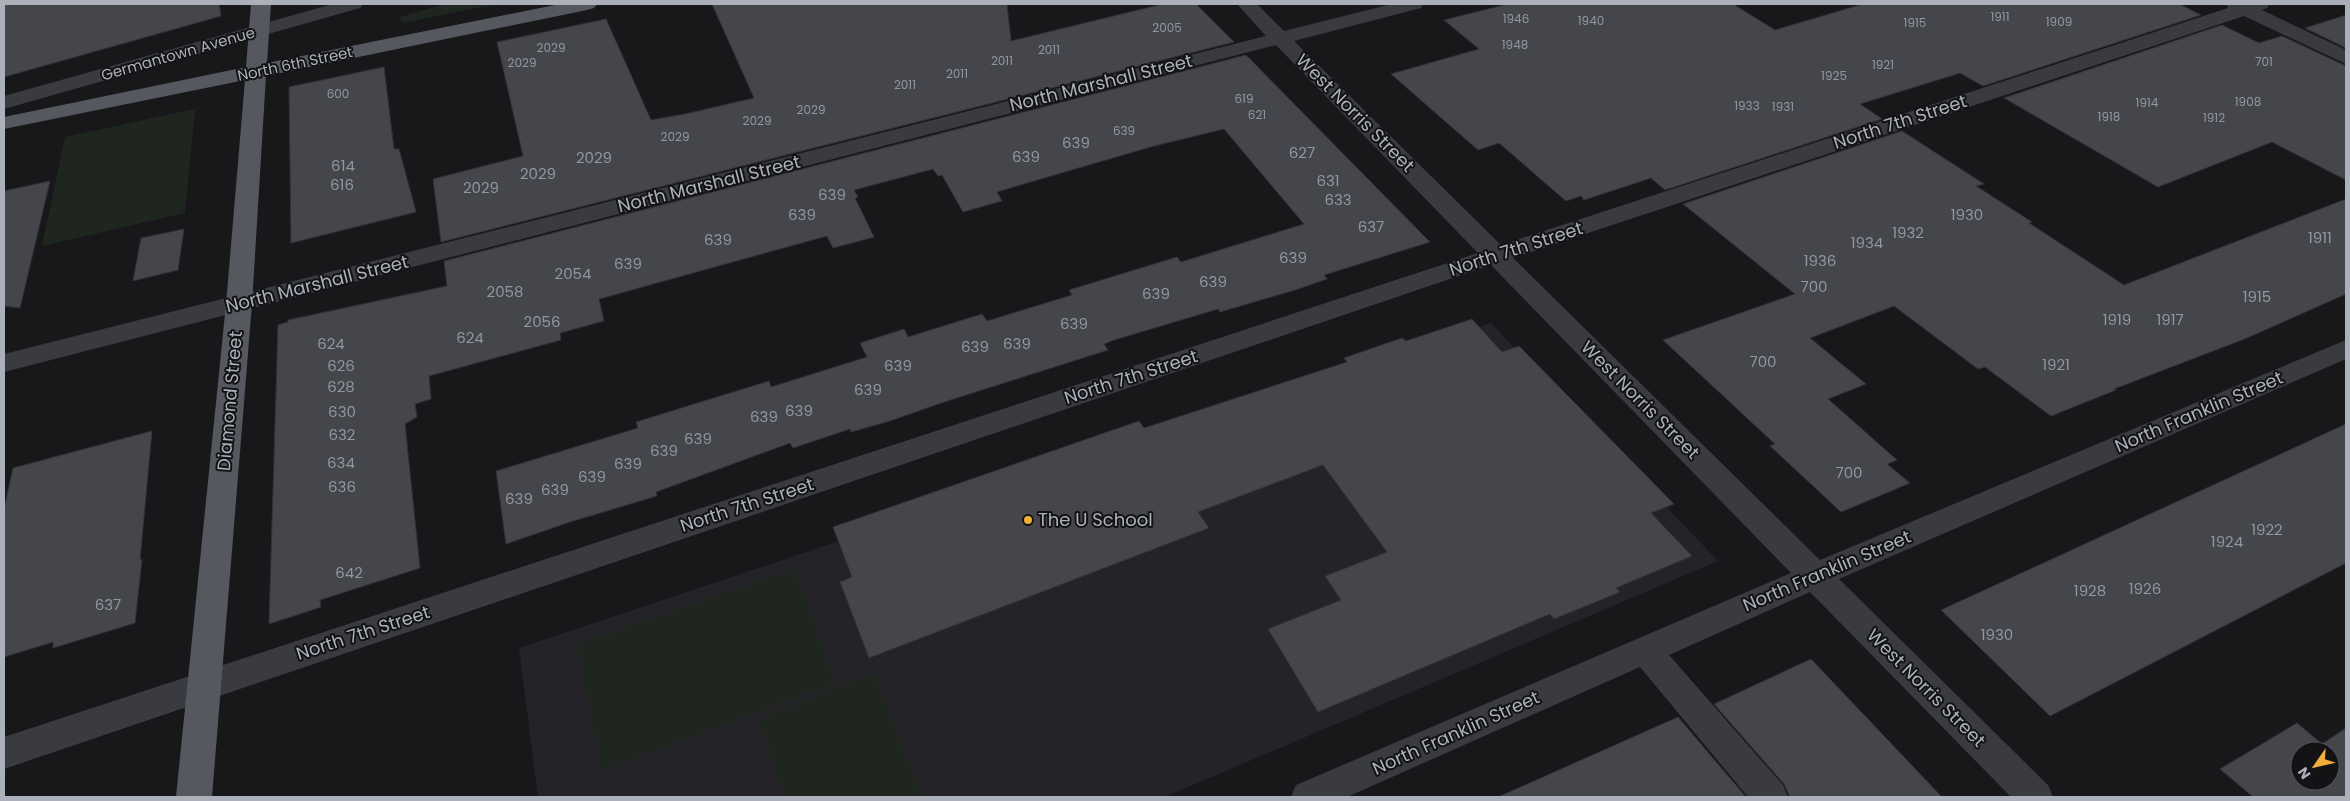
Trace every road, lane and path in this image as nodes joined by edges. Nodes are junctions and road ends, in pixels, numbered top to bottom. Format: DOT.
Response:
graph roads {
  1 [pos="261,4"];
  2 [pos="353,4"];
  3 [pos="586,4"];
  4 [pos="1246,4"];
  5 [pos="1414,4"];
  6 [pos="2246,5"];
  7 [pos="259,30"];
  8 [pos="1280,38"];
  9 [pos="2346,58"];
  10 [pos="256,72"];
  11 [pos="4,104"];
  12 [pos="4,124"];
  13 [pos="1496,255"];
  14 [pos="240,304"];
  15 [pos="2346,349"];
  16 [pos="4,363"];
  17 [pos="1814,576"];
  18 [pos="1646,650"];
  19 [pos="204,687"];
  20 [pos="4,753"];
  21 [pos="194,797"];
  22 [pos="1309,797"];
  23 [pos="1770,797"];
  24 [pos="2035,797"];
  1 -- 7 [label="main road, Diamond Street"];
  2 -- 7 [label="street, Germantown Avenue"];
  3 -- 10 [label="main road, North 6th Street"];
  4 -- 8 [label="street, West Norris Street"];
  5 -- 8 [label="street, North Marshall Street"];
  6 -- 9 [label="street"];
  6 -- 13 [label="street, North 7th Street"];
  7 -- 10 [label="main road, Diamond Street"];
  7 -- 11 [label="street, Germantown Avenue"];
  8 -- 13 [label="street, West Norris Street"];
  8 -- 14 [label="street, North Marshall Street"];
  10 -- 12 [label="main road, North 6th Street"];
  10 -- 14 [label="main road, Diamond Street"];
  13 -- 17 [label="street, West Norris Street"];
  13 -- 19 [label="street, North 7th Street"];
  14 -- 16 [label="street, North Marshall Street"];
  14 -- 19 [label="main road, Diamond Street"];
  15 -- 17 [label="street, North Franklin Street"];
  17 -- 18 [label="street, North Franklin Street"];
  17 -- 24 [label="street, West Norris Street"];
  18 -- 22 [label="street, North Franklin Street"];
  18 -- 23 [label="street"];
  19 -- 20 [label="street, North 7th Street"];
  19 -- 21 [label="main road, Diamond Street"];
}
